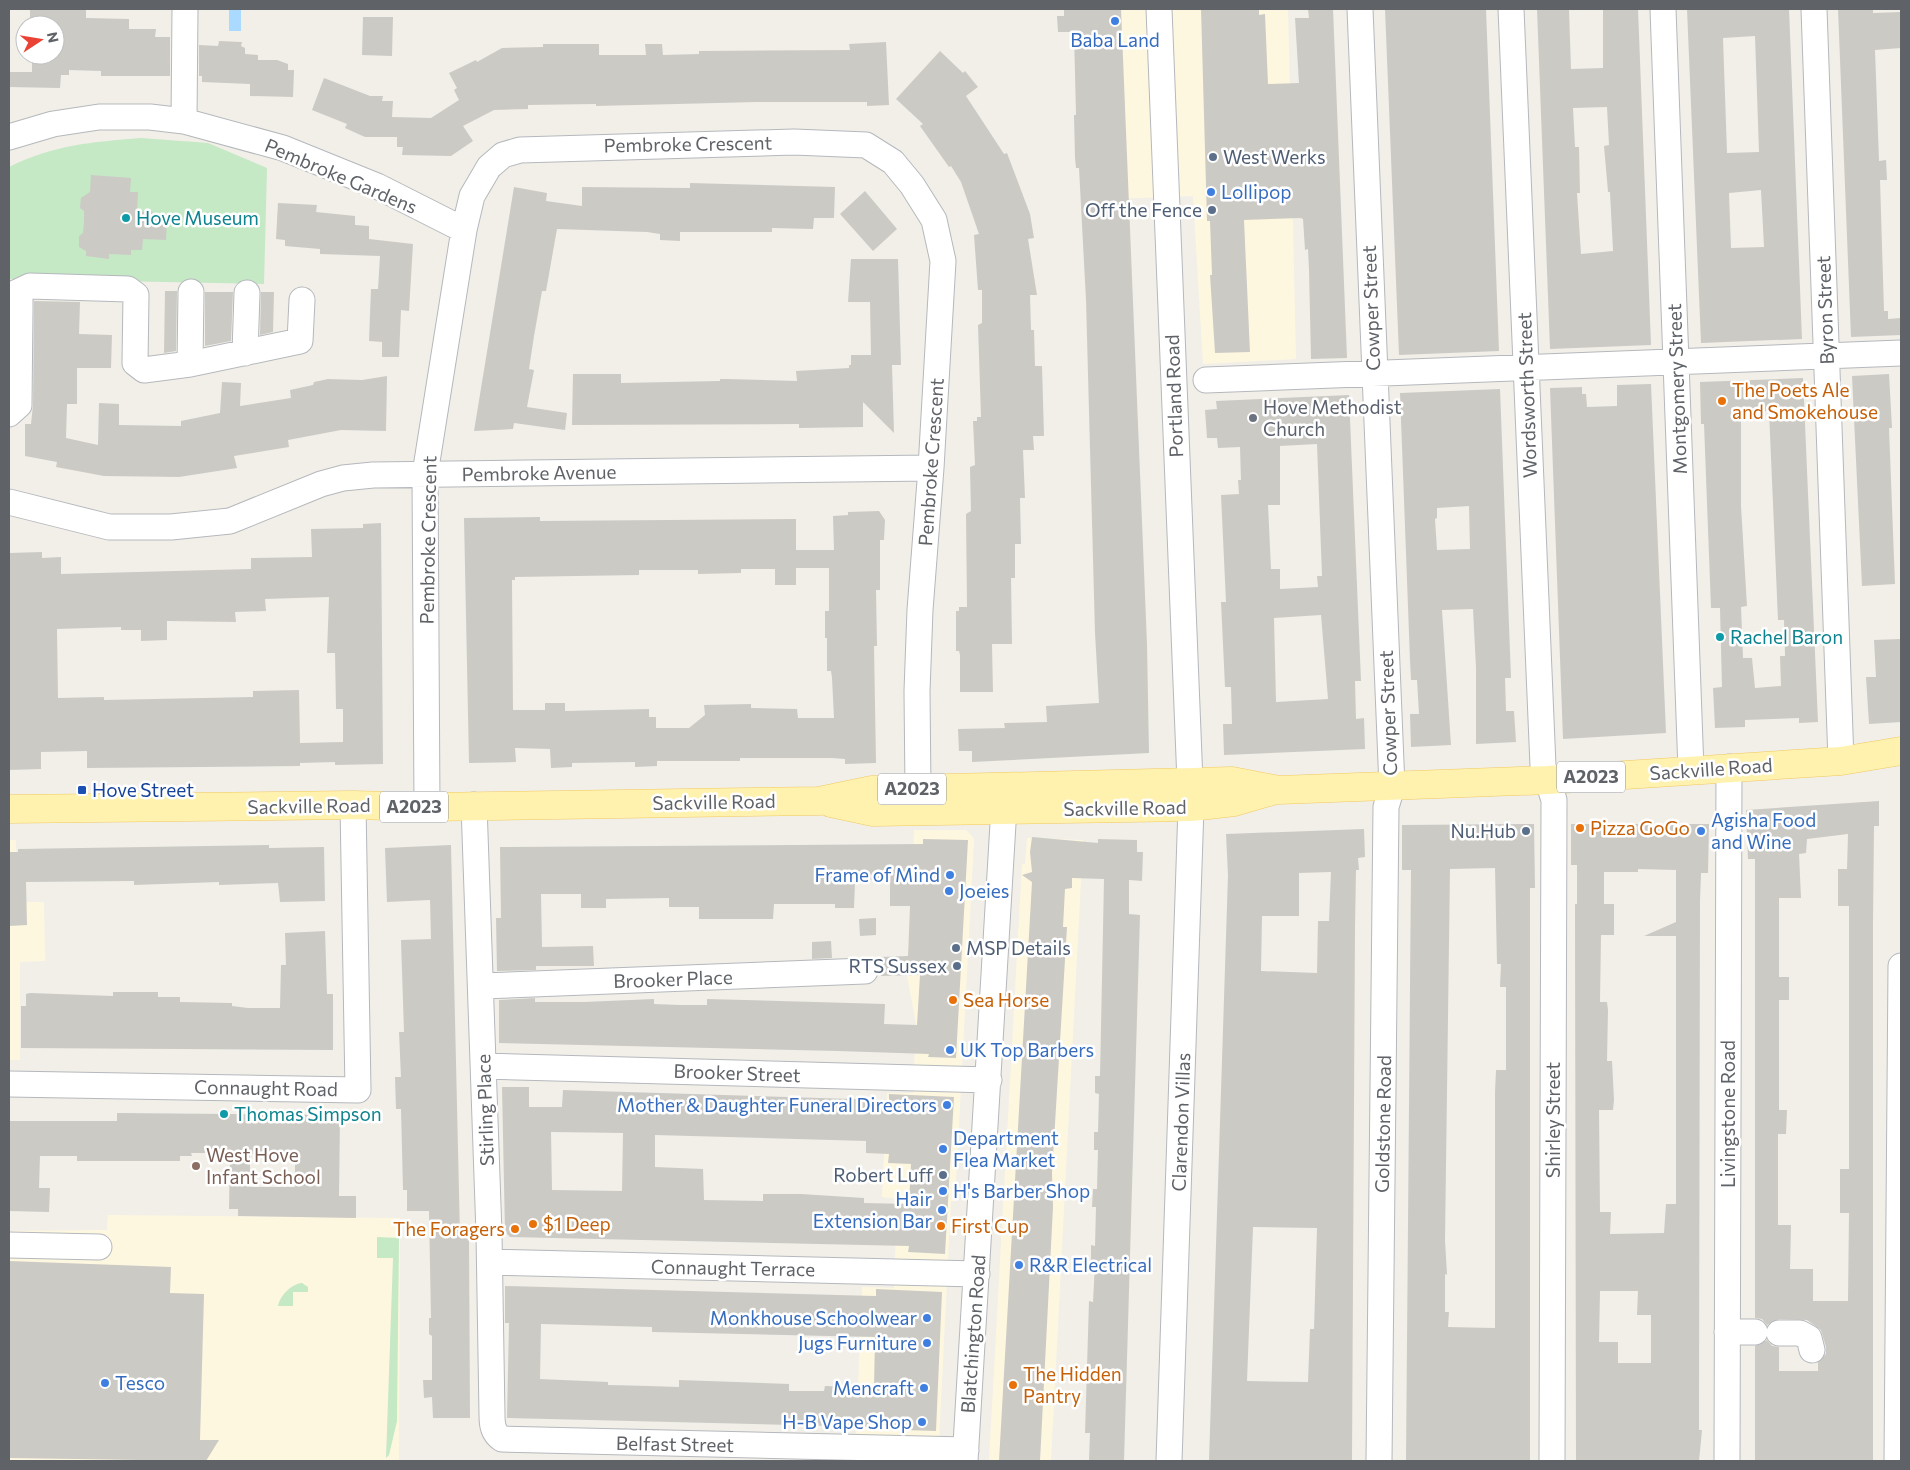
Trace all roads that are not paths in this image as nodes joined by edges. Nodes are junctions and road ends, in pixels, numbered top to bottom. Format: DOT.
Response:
graph roads {
  1 [pos="185,9"];
  2 [pos="1158,9"];
  3 [pos="1360,9"];
  4 [pos="1511,9"];
  5 [pos="1663,9"];
  6 [pos="1814,9"];
  7 [pos="184,121"];
  8 [pos="9,137"];
  9 [pos="464,230"];
  10 [pos="191,292"];
  11 [pos="247,293"];
  12 [pos="11,294"];
  13 [pos="302,300"];
  14 [pos="245,353"];
  15 [pos="1901,353"];
  16 [pos="1826,357"];
  17 [pos="1676,363"];
  18 [pos="190,364"];
  19 [pos="1526,370"];
  20 [pos="1374,375"];
  21 [pos="1206,380"];
  22 [pos="9,414"];
  23 [pos="932,468"];
  24 [pos="426,474"];
  25 [pos="9,502"];
  26 [pos="1901,751"];
  27 [pos="1841,761"];
  28 [pos="1729,767"];
  29 [pos="1691,770"];
  30 [pos="1548,780"];
  31 [pos="1392,787"];
  32 [pos="918,789"];
  33 [pos="1190,795"];
  34 [pos="1005,799"];
  35 [pos="819,801"];
  36 [pos="353,805"];
  37 [pos="474,805"];
  38 [pos="427,807"];
  39 [pos="9,810"];
  40 [pos="1901,966"];
  41 [pos="865,970"];
  42 [pos="1901,983"];
  43 [pos="482,986"];
  44 [pos="484,1066"];
  45 [pos="989,1080"];
  46 [pos="9,1084"];
  47 [pos="9,1246"];
  48 [pos="99,1247"];
  49 [pos="490,1262"];
  50 [pos="977,1274"];
  51 [pos="1727,1332"];
  52 [pos="1812,1350"];
  53 [pos="492,1415"];
  54 [pos="776,1454"];
  55 [pos="966,1456"];
  56 [pos="1170,1461"];
  57 [pos="1379,1461"];
  58 [pos="1552,1461"];
  59 [pos="1727,1461"];
  60 [pos="1897,1461"];
  1 -- 7 [label="street"];
  2 -- 33 [label="street, Portland Road"];
  3 -- 20 [label="street, Cowper Street"];
  4 -- 19 [label="street, Wordsworth Street"];
  5 -- 17 [label="street, Montgomery Street"];
  6 -- 16 [label="street, Byron Street"];
  7 -- 8 [label="street, Pembroke Gardens"];
  7 -- 9 [label="street, Pembroke Gardens"];
  9 -- 23 [label="street, Pembroke Crescent"];
  9 -- 24 [label="street, Pembroke Crescent"];
  10 -- 18 [label="street"];
  11 -- 14 [label="street"];
  12 -- 18 [label="street"];
  12 -- 22 [label="street"];
  13 -- 14 [label="street"];
  14 -- 18 [label="street"];
  15 -- 16 [label="street"];
  16 -- 17 [label="street"];
  16 -- 27 [label="street, Byron Street"];
  17 -- 19 [label="street"];
  17 -- 29 [label="street, Montgomery Street"];
  19 -- 20 [label="street"];
  19 -- 30 [label="street, Wordsworth Street"];
  20 -- 21 [label="street"];
  20 -- 31 [label="street, Cowper Street"];
  23 -- 24 [label="street, Pembroke Avenue"];
  23 -- 32 [label="street, Pembroke Crescent"];
  24 -- 25 [label="street, Pembroke Avenue"];
  24 -- 38 [label="street, Pembroke Crescent"];
  26 -- 27 [label="main road, Sackville Road / A2023"];
  27 -- 28 [label="main road, Sackville Road / A2023"];
  28 -- 29 [label="main road, Sackville Road / A2023"];
  28 -- 51 [label="street, Livingstone Road"];
  29 -- 30 [label="main road, Sackville Road / A2023"];
  30 -- 31 [label="main road, Sackville Road / A2023"];
  30 -- 58 [label="street, Shirley Street"];
  31 -- 33 [label="main road, Sackville Road / A2023"];
  31 -- 57 [label="street, Goldstone Road"];
  32 -- 34 [label="main road, Sackville Road / A2023"];
  32 -- 35 [label="main road, Sackville Road / A2023"];
  33 -- 34 [label="main road, Sackville Road / A2023"];
  33 -- 56 [label="street, Clarendon Villas"];
  34 -- 35 [label="main road, Sackville Road / A2023"];
  34 -- 45 [label="street, Blatchington Road"];
  35 -- 37 [label="main road, Sackville Road / A2023"];
  36 -- 38 [label="main road, Sackville Road / A2023"];
  36 -- 39 [label="main road, Sackville Road / A2023"];
  36 -- 46 [label="street, Connaught Road"];
  37 -- 38 [label="main road, Sackville Road / A2023"];
  37 -- 43 [label="street, Stirling Place"];
  40 -- 42 [label="street"];
  41 -- 43 [label="street, Brooker Place"];
  42 -- 60 [label="street"];
  43 -- 44 [label="street, Stirling Place"];
  44 -- 45 [label="street, Brooker Street"];
  44 -- 49 [label="street, Stirling Place"];
  45 -- 50 [label="street, Blatchington Road"];
  47 -- 48 [label="street"];
  49 -- 50 [label="street, Connaught Terrace"];
  49 -- 53 [label="street, Stirling Place"];
  50 -- 55 [label="street, Blatchington Road"];
  51 -- 52 [label="street"];
  51 -- 59 [label="street, Livingstone Road"];
  53 -- 54 [label="street, Belfast Street"];
  54 -- 55 [label="street, Belfast Street"];
}
